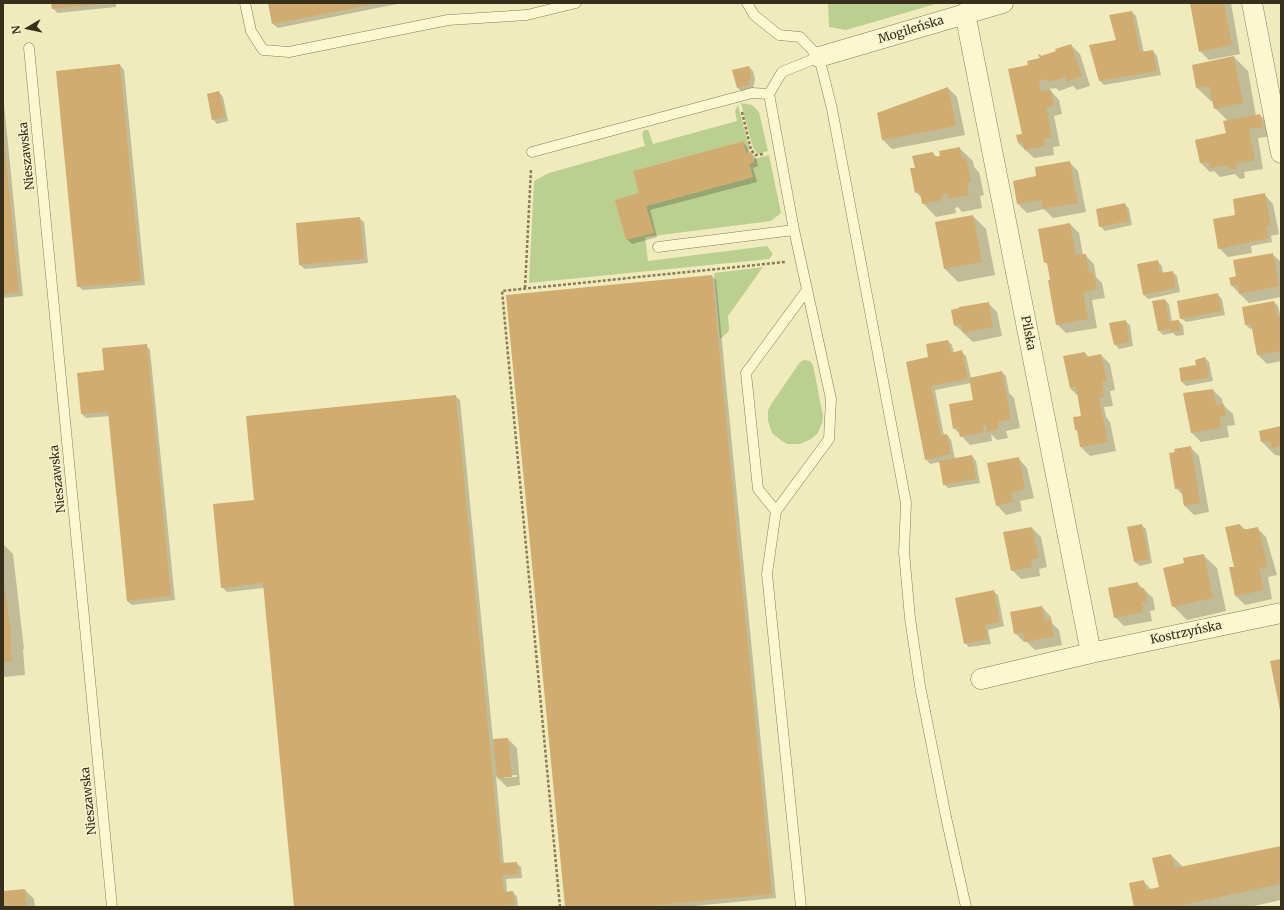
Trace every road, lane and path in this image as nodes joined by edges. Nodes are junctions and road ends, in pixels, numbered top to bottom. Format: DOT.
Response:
graph roads {
  1 [pos="245,3"];
  2 [pos="576,3"];
  3 [pos="747,3"];
  4 [pos="1002,3"];
  5 [pos="1252,3"];
  6 [pos="965,13"];
  7 [pos="29,48"];
  8 [pos="819,57"];
  9 [pos="769,94"];
  10 [pos="738,97"];
  11 [pos="779,151"];
  12 [pos="532,152"];
  13 [pos="1281,153"];
  14 [pos="794,230"];
  15 [pos="658,247"];
  16 [pos="800,260"];
  17 [pos="525,288"];
  18 [pos="807,290"];
  19 [pos="776,511"];
  20 [pos="1281,613"];
  21 [pos="1091,653"];
  22 [pos="981,679"];
  23 [pos="112,907"];
  24 [pos="560,907"];
  25 [pos="802,907"];
  26 [pos="966,907"];
  1 -- 2 [label="lane"];
  3 -- 8 [label="lane"];
  4 -- 6 [label="street, Mogileńska"];
  5 -- 13 [label="street"];
  6 -- 8 [label="street, Mogileńska"];
  6 -- 21 [label="street, Pilska"];
  7 -- 23 [label="lane, Nieszawska"];
  8 -- 9 [label="lane"];
  8 -- 26 [label="lane"];
  9 -- 10 [label="lane"];
  9 -- 11 [label="lane"];
  10 -- 11 [label="path"];
  10 -- 12 [label="lane"];
  11 -- 14 [label="lane"];
  12 -- 17 [label="path"];
  14 -- 15 [label="lane"];
  14 -- 16 [label="lane"];
  16 -- 17 [label="path"];
  16 -- 18 [label="lane"];
  17 -- 24 [label="path"];
  18 -- 19 [label="lane"];
  18 -- 19 [label="lane"];
  19 -- 25 [label="lane"];
  20 -- 21 [label="street, Kostrzyńska"];
  21 -- 22 [label="street, Kostrzyńska"];
}
